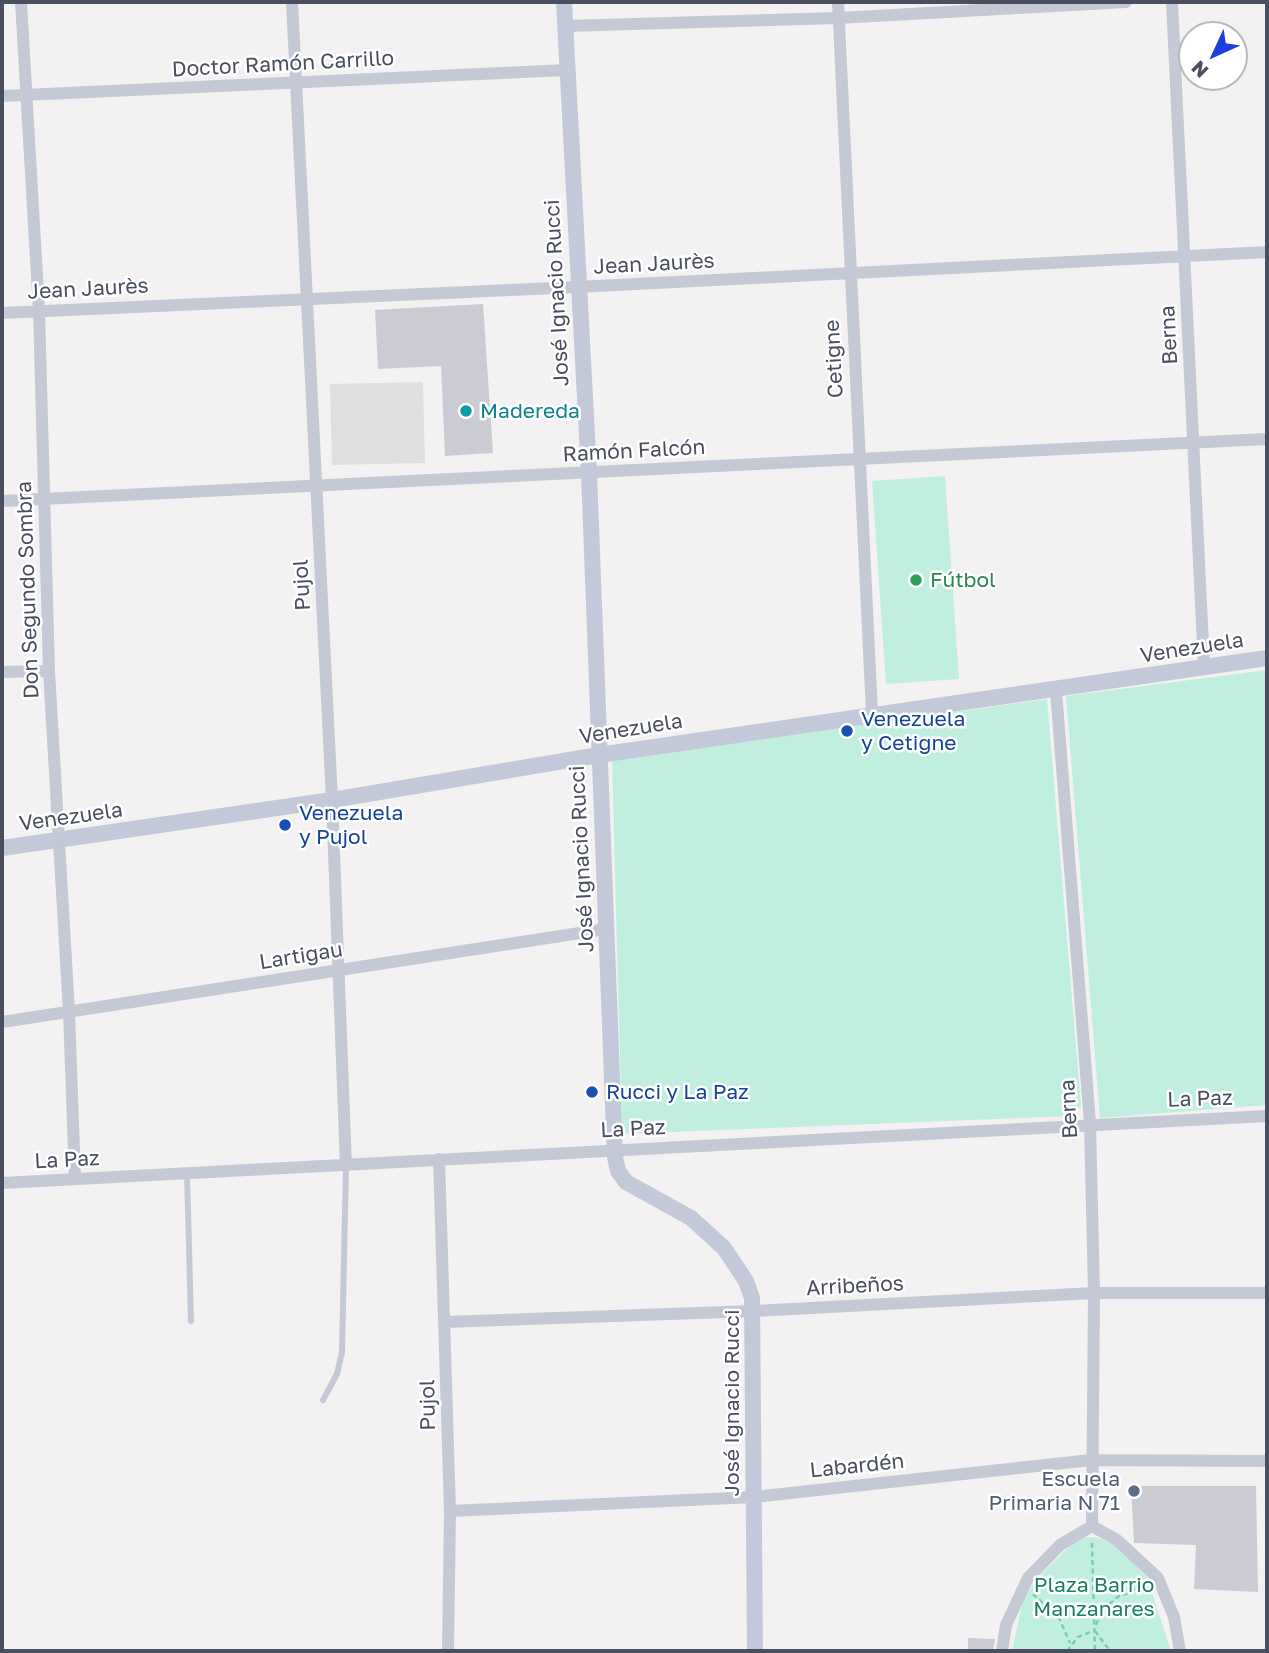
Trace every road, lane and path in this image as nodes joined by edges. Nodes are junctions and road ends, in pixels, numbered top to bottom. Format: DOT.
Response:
graph roads {
  1 [pos="22,2"];
  2 [pos="292,2"];
  3 [pos="564,2"];
  4 [pos="838,2"];
  5 [pos="1126,2"];
  6 [pos="1172,2"];
  7 [pos="838,18"];
  8 [pos="565,26"];
  9 [pos="567,70"];
  10 [pos="296,83"];
  11 [pos="27,94"];
  12 [pos="2,96"];
  13 [pos="1267,252"];
  14 [pos="1184,256"];
  15 [pos="849,272"];
  16 [pos="577,287"];
  17 [pos="307,297"];
  18 [pos="39,311"];
  19 [pos="2,313"];
  20 [pos="1267,439"];
  21 [pos="1194,444"];
  22 [pos="858,459"];
  23 [pos="589,473"];
  24 [pos="315,486"];
  25 [pos="44,499"];
  26 [pos="2,501"];
  27 [pos="1267,658"];
  28 [pos="1204,666"];
  29 [pos="49,671"];
  30 [pos="2,673"];
  31 [pos="1056,691"];
  32 [pos="872,714"];
  33 [pos="599,755"];
  34 [pos="332,800"];
  35 [pos="60,840"];
  36 [pos="2,848"];
  37 [pos="606,929"];
  38 [pos="339,970"];
  39 [pos="69,1012"];
  40 [pos="2,1022"];
  41 [pos="1267,1116"];
  42 [pos="1090,1123"];
  43 [pos="614,1149"];
  44 [pos="439,1159"];
  45 [pos="346,1166"];
  46 [pos="187,1173"];
  47 [pos="75,1178"];
  48 [pos="2,1183"];
  49 [pos="1094,1293"];
  50 [pos="1267,1293"];
  51 [pos="754,1311"];
  52 [pos="191,1321"];
  53 [pos="445,1322"];
  54 [pos="323,1400"];
  55 [pos="1091,1460"];
  56 [pos="1267,1461"];
  57 [pos="754,1497"];
  58 [pos="450,1511"];
  59 [pos="1092,1526"];
  60 [pos="1152,1572"];
  61 [pos="1023,1588"];
  62 [pos="1094,1630"];
  63 [pos="1070,1643"];
  64 [pos="448,1651"];
  65 [pos="755,1651"];
  66 [pos="1002,1651"];
  67 [pos="1067,1651"];
  68 [pos="1095,1651"];
  69 [pos="1110,1651"];
  70 [pos="1180,1651"];
  1 -- 11 [label="street, Don Segundo Sombra"];
  2 -- 10 [label="street, Pujol"];
  3 -- 8 [label="street, José Ignacio Rucci"];
  4 -- 7 [label="street, Cetigne"];
  5 -- 7 [label="street"];
  6 -- 14 [label="street, Berna"];
  7 -- 8 [label="street"];
  7 -- 15 [label="street, Cetigne"];
  8 -- 9 [label="street, José Ignacio Rucci"];
  9 -- 10 [label="street, Doctor Ramón Carrillo"];
  9 -- 16 [label="street, José Ignacio Rucci"];
  10 -- 11 [label="street, Doctor Ramón Carrillo"];
  10 -- 17 [label="street, Pujol"];
  11 -- 12 [label="street, Doctor Ramón Carrillo"];
  11 -- 18 [label="street, Don Segundo Sombra"];
  13 -- 14 [label="street, Jean Jaurès"];
  14 -- 15 [label="street, Jean Jaurès"];
  14 -- 21 [label="street, Berna"];
  15 -- 16 [label="street, Jean Jaurès"];
  15 -- 22 [label="street, Cetigne"];
  16 -- 17 [label="street, Jean Jaurès"];
  16 -- 23 [label="street, José Ignacio Rucci"];
  17 -- 18 [label="street, Jean Jaurès"];
  17 -- 24 [label="street, Pujol"];
  18 -- 19 [label="street, Jean Jaurès"];
  18 -- 25 [label="street, Don Segundo Sombra"];
  20 -- 21 [label="street, Ramón Falcón"];
  21 -- 22 [label="street, Ramón Falcón"];
  21 -- 28 [label="street, Berna"];
  22 -- 23 [label="street, Ramón Falcón"];
  22 -- 32 [label="street, Cetigne"];
  23 -- 24 [label="street, Ramón Falcón"];
  23 -- 33 [label="street, José Ignacio Rucci"];
  24 -- 25 [label="street, Ramón Falcón"];
  24 -- 34 [label="street, Pujol"];
  25 -- 26 [label="street, Ramón Falcón"];
  25 -- 29 [label="street, Don Segundo Sombra"];
  27 -- 28 [label="street, Venezuela"];
  28 -- 31 [label="street, Venezuela"];
  29 -- 30 [label="street"];
  29 -- 35 [label="street, Don Segundo Sombra"];
  31 -- 32 [label="street, Venezuela"];
  31 -- 42 [label="street, Berna"];
  32 -- 33 [label="street, Venezuela"];
  33 -- 34 [label="street, Venezuela"];
  33 -- 37 [label="street, José Ignacio Rucci"];
  34 -- 35 [label="street, Venezuela"];
  34 -- 38 [label="street, Pujol"];
  35 -- 36 [label="street, Venezuela"];
  35 -- 39 [label="street, Don Segundo Sombra"];
  37 -- 38 [label="street, Lartigau"];
  37 -- 43 [label="street, José Ignacio Rucci"];
  38 -- 39 [label="street, Lartigau"];
  38 -- 45 [label="street, Pujol"];
  39 -- 40 [label="street, Lartigau"];
  39 -- 47 [label="street, Don Segundo Sombra"];
  41 -- 42 [label="street, La Paz"];
  42 -- 43 [label="street, La Paz"];
  42 -- 49 [label="street, Berna"];
  43 -- 44 [label="street, La Paz"];
  43 -- 51 [label="street, José Ignacio Rucci"];
  44 -- 45 [label="street, La Paz"];
  44 -- 53 [label="street, Pujol"];
  45 -- 46 [label="street, La Paz"];
  45 -- 54 [label="lane"];
  46 -- 47 [label="street, La Paz"];
  46 -- 52 [label="lane"];
  47 -- 48 [label="street, La Paz"];
  49 -- 50 [label="street, Arribeños"];
  49 -- 51 [label="street, Arribeños"];
  49 -- 55 [label="street, Berna"];
  51 -- 53 [label="street, Arribeños"];
  51 -- 57 [label="street, José Ignacio Rucci"];
  53 -- 58 [label="street, Pujol"];
  55 -- 56 [label="street, Labardén"];
  55 -- 57 [label="street, Labardén"];
  55 -- 59 [label="street, Berna"];
  57 -- 58 [label="street, Labardén"];
  57 -- 65 [label="street, José Ignacio Rucci"];
  58 -- 64 [label="street, Pujol"];
  59 -- 60 [label="street"];
  59 -- 61 [label="street"];
  59 -- 62 [label="path"];
  60 -- 62 [label="path"];
  60 -- 70 [label="street"];
  61 -- 63 [label="path"];
  61 -- 66 [label="street"];
  62 -- 63 [label="path"];
  62 -- 68 [label="path"];
  62 -- 69 [label="path"];
  63 -- 67 [label="path"];
}
